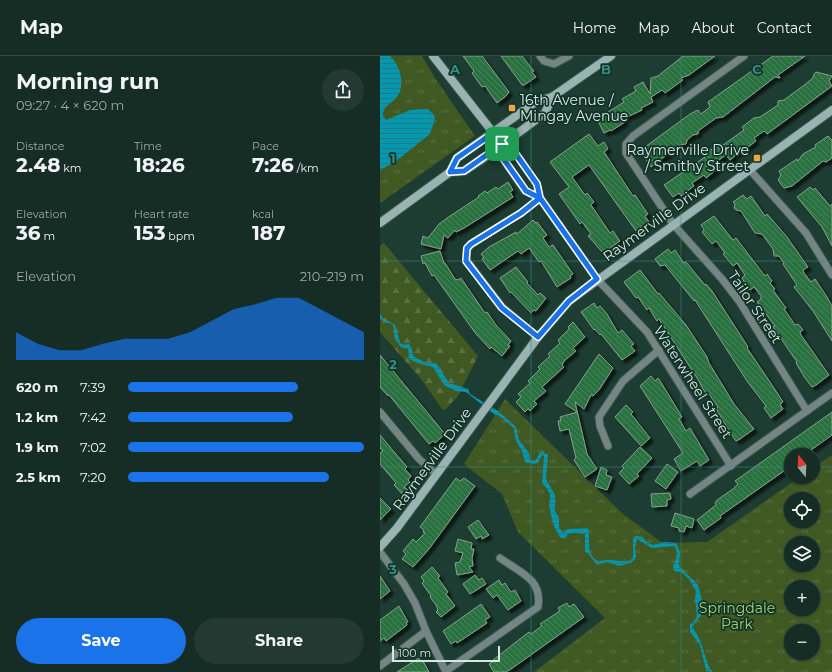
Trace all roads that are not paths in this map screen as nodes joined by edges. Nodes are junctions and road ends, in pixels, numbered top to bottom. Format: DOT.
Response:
graph roads {
  1 [pos="540,56"];
  2 [pos="569,56"];
  3 [pos="611,56"];
  4 [pos="744,56"];
  5 [pos="436,57"];
  6 [pos="552,97"];
  7 [pos="832,110"];
  8 [pos="493,133"];
  9 [pos="502,144"];
  10 [pos="750,170"];
  11 [pos="450,172"];
  12 [pos="540,198"];
  13 [pos="380,223"];
  14 [pos="673,224"];
  15 [pos="832,275"];
  16 [pos="597,279"];
  17 [pos="538,337"];
  18 [pos="659,350"];
  19 [pos="832,393"];
  20 [pos="380,412"];
  21 [pos="807,412"];
  22 [pos="608,446"];
  23 [pos="731,466"];
  24 [pos="436,474"];
  25 [pos="690,494"];
  26 [pos="380,547"];
  27 [pos="380,552"];
  28 [pos="500,558"];
  29 [pos="426,631"];
  30 [pos="380,666"];
  31 [pos="446,671"];
  1 -- 2 [label="street"];
  3 -- 6 [label="street"];
  4 -- 14 [label="street, Tailor Street"];
  5 -- 8 [label="street"];
  6 -- 8 [label="street"];
  6 -- 9 [label="street"];
  7 -- 10 [label="street, Raymerville Drive"];
  8 -- 9 [label="street"];
  8 -- 11 [label="street"];
  9 -- 11 [label="street"];
  9 -- 12 [label="street"];
  9 -- 12 [label="street"];
  10 -- 14 [label="street, Raymerville Drive"];
  10 -- 15 [label="street"];
  11 -- 13 [label="street"];
  12 -- 16 [label="street, Waterwheel Street"];
  12 -- 17 [label="street"];
  14 -- 16 [label="street, Raymerville Drive"];
  14 -- 21 [label="street, Tailor Street"];
  16 -- 17 [label="street, Raymerville Drive"];
  16 -- 18 [label="street, Waterwheel Street"];
  17 -- 24 [label="street, Raymerville Drive"];
  18 -- 22 [label="street"];
  18 -- 23 [label="street, Waterwheel Street"];
  19 -- 21 [label="street"];
  20 -- 24 [label="street"];
  21 -- 23 [label="street"];
  23 -- 25 [label="street"];
  24 -- 26 [label="street, Raymerville Drive"];
  27 -- 29 [label="street"];
  28 -- 31 [label="street"];
  29 -- 30 [label="street"];
  29 -- 31 [label="street"];
}
